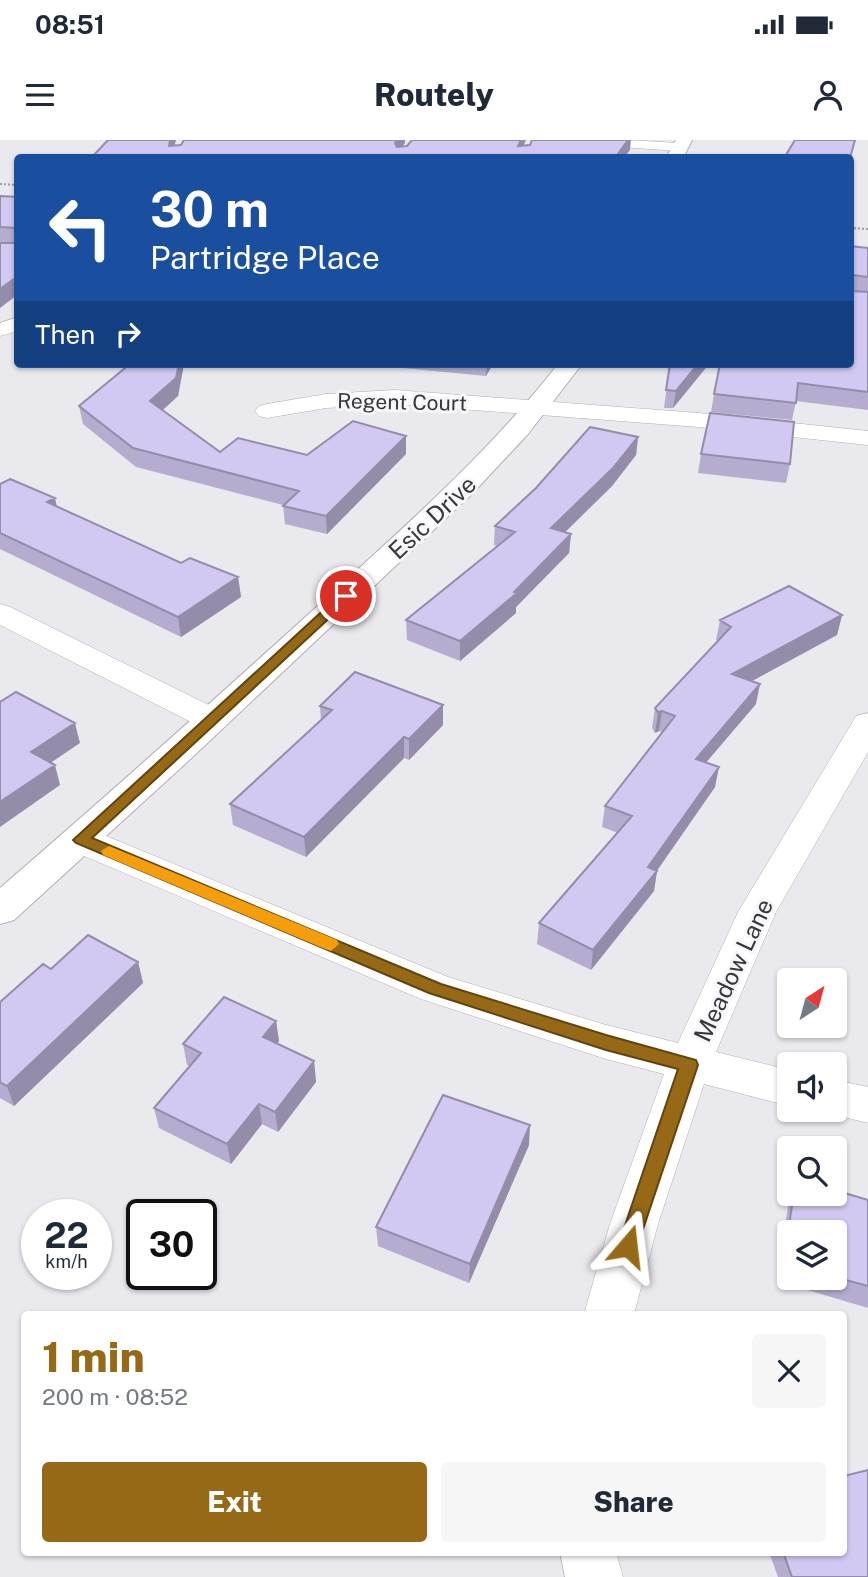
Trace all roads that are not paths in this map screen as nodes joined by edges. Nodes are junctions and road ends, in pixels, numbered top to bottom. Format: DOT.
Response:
graph roads {
  1 [pos="591,140"];
  2 [pos="679,148"];
  3 [pos="567,368"];
  4 [pos="538,406"];
  5 [pos="267,411"];
  6 [pos="868,438"];
  7 [pos="0,613"];
  8 [pos="213,720"];
  9 [pos="868,723"];
  10 [pos="81,840"];
  11 [pos="0,910"];
  12 [pos="689,1065"];
  13 [pos="777,1085"];
  14 [pos="847,1101"];
  15 [pos="868,1105"];
  16 [pos="610,1311"];
  17 [pos="589,1556"];
  18 [pos="594,1577"];
  1 -- 2 [label="street"];
  3 -- 4 [label="street, Esic Drive"];
  4 -- 5 [label="street, Regent Court"];
  4 -- 6 [label="street, Regent Court"];
  4 -- 8 [label="street, Esic Drive"];
  7 -- 8 [label="street"];
  8 -- 10 [label="street, Esic Drive"];
  9 -- 12 [label="street, Meadow Lane"];
  10 -- 11 [label="street, Esic Drive"];
  10 -- 12 [label="street"];
  12 -- 13 [label="street"];
  12 -- 16 [label="street, Meadow Lane"];
  14 -- 15 [label="street"];
  17 -- 18 [label="street"];
}
